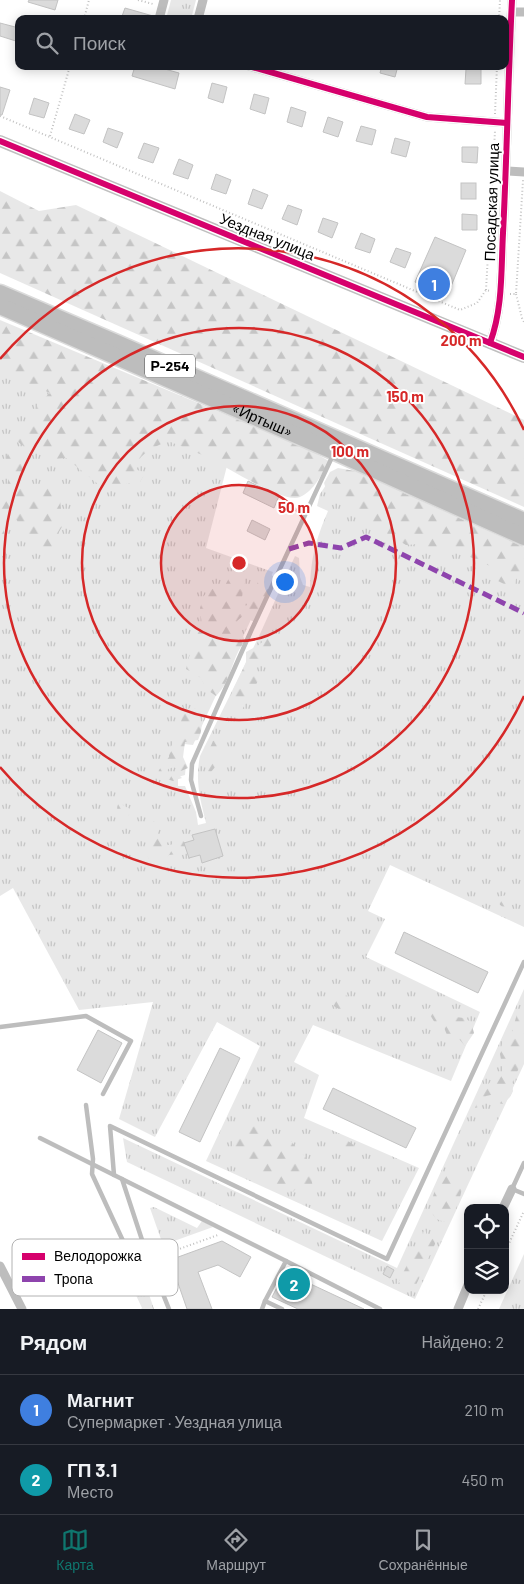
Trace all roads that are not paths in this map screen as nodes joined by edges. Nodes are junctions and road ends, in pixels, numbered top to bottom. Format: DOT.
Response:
graph roads {
  1 [pos="203,0"];
  2 [pos="512,0"];
  3 [pos="512,12"];
  4 [pos="524,12"];
  5 [pos="199,15"];
  6 [pos="263,70"];
  7 [pos="507,123"];
  8 [pos="0,140"];
  9 [pos="507,171"];
  10 [pos="524,172"];
  11 [pos="0,293"];
  12 [pos="0,306"];
  13 [pos="490,343"];
  14 [pos="524,357"];
  15 [pos="335,452"];
  16 [pos="524,521"];
  17 [pos="524,536"];
  18 [pos="201,816"];
  19 [pos="524,962"];
  20 [pos="0,1027"];
  21 [pos="103,1094"];
  22 [pos="86,1106"];
  23 [pos="40,1138"];
  24 [pos="524,1163"];
  25 [pos="94,1165"];
  26 [pos="114,1175"];
  27 [pos="122,1179"];
  28 [pos="512,1189"];
  29 [pos="524,1194"];
  30 [pos="505,1204"];
  31 [pos="122,1239"];
  32 [pos="142,1239"];
  33 [pos="286,1261"];
  34 [pos="0,1266"];
  35 [pos="12,1289"];
  36 [pos="464,1294"];
  37 [pos="15,1296"];
  38 [pos="164,1296"];
  39 [pos="266,1301"];
  40 [pos="22,1309"];
  41 [pos="169,1309"];
  42 [pos="262,1309"];
  43 [pos="282,1309"];
  44 [pos="380,1309"];
  45 [pos="458,1309"];
  1 -- 5 [label="street"];
  2 -- 3 [label="street, Посадская улица"];
  3 -- 4 [label="street"];
  3 -- 7 [label="street, Посадская улица"];
  6 -- 7 [label="street"];
  7 -- 9 [label="street, Посадская улица"];
  8 -- 13 [label="street, Уездная улица"];
  9 -- 10 [label="street"];
  9 -- 13 [label="street, Посадская улица"];
  11 -- 16 [label="highway, «Иртыш» / Р-254"];
  12 -- 15 [label="highway, «Иртыш» / Р-254"];
  13 -- 14 [label="street, Уездная улица"];
  15 -- 17 [label="highway, «Иртыш» / Р-254"];
  15 -- 18 [label="lane"];
  19 -- 26 [label="lane"];
  20 -- 21 [label="lane"];
  22 -- 25 [label="lane"];
  23 -- 25 [label="lane"];
  24 -- 28 [label="lane"];
  25 -- 26 [label="lane"];
  25 -- 31 [label="lane"];
  26 -- 27 [label="lane"];
  27 -- 32 [label="lane"];
  27 -- 33 [label="lane"];
  28 -- 29 [label="lane"];
  28 -- 30 [label="street"];
  33 -- 39 [label="lane"];
  33 -- 44 [label="lane"];
  34 -- 35 [label="street"];
  36 -- 45 [label="street"];
  37 -- 40 [label="street"];
  38 -- 41 [label="lane"];
  39 -- 42 [label="lane"];
  39 -- 43 [label="lane"];
}
